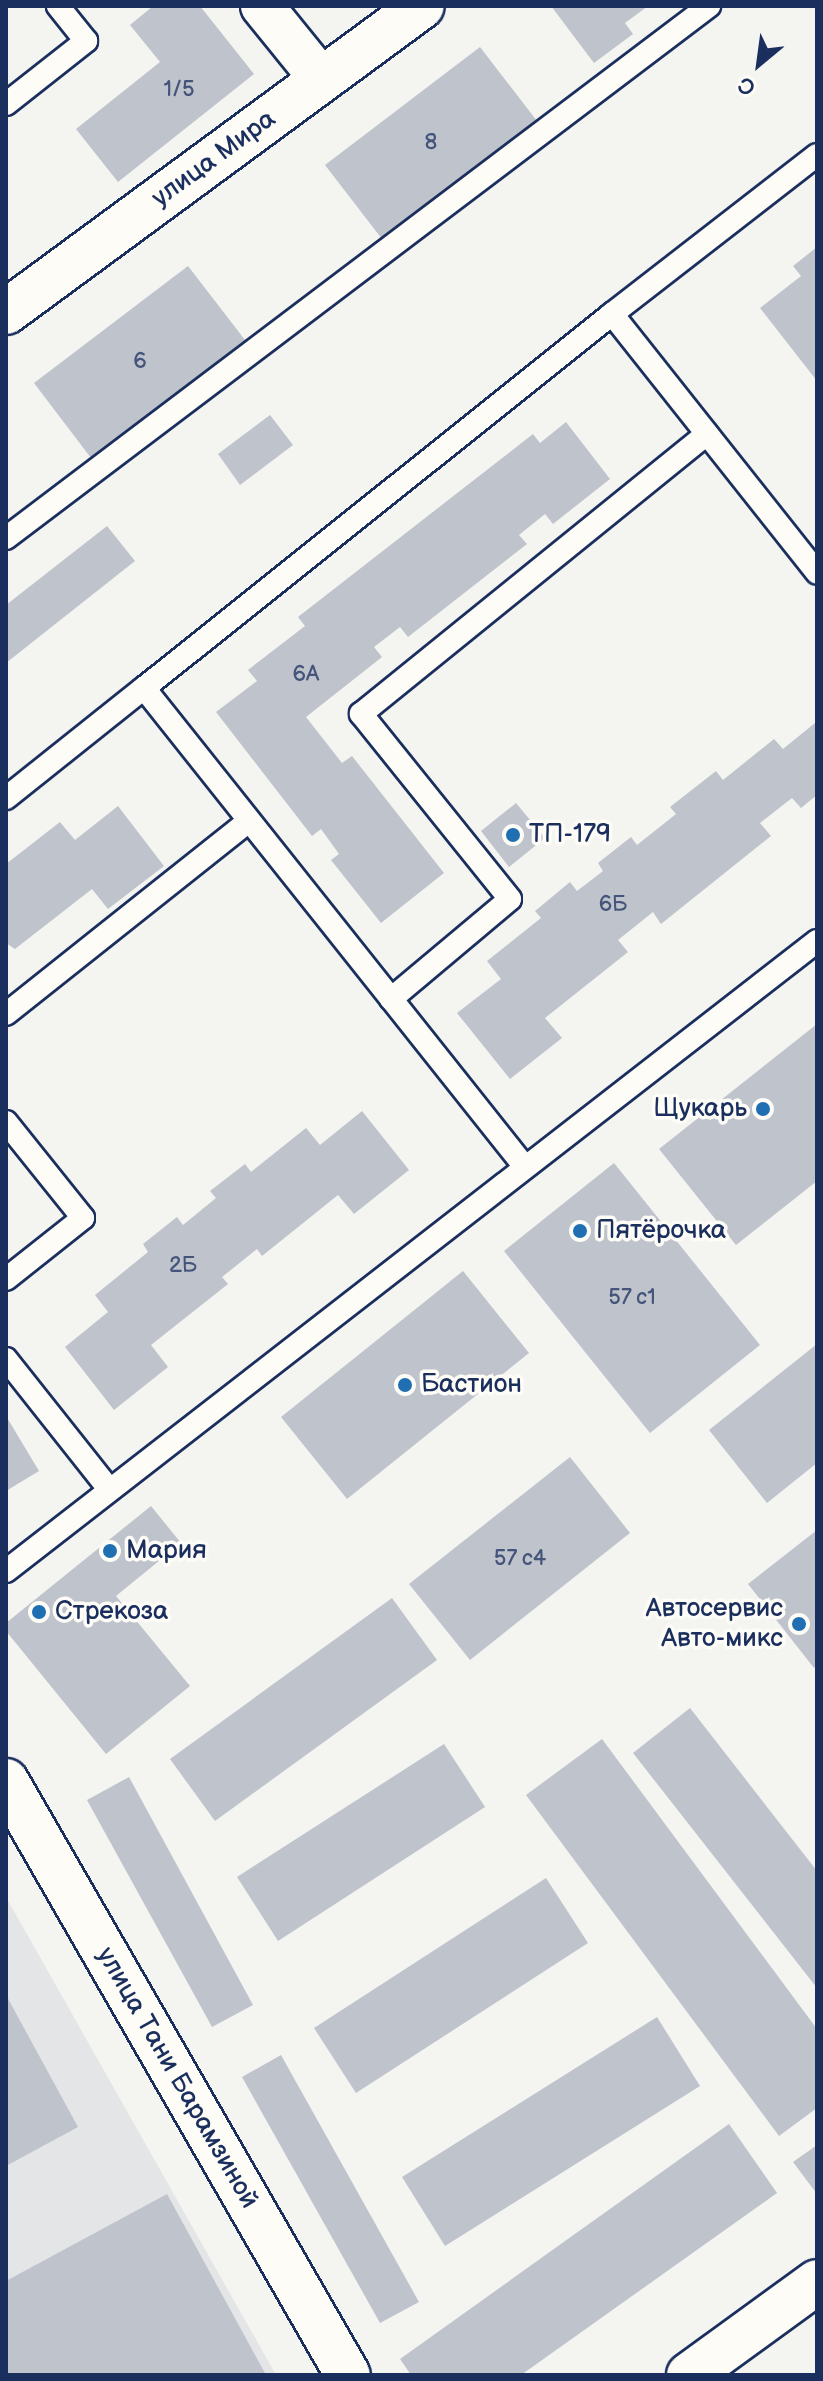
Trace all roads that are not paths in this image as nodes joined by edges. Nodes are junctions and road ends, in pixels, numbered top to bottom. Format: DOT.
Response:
graph roads {
  1 [pos="58,6"];
  2 [pos="262,6"];
  3 [pos="422,6"];
  4 [pos="709,6"];
  5 [pos="322,80"];
  6 [pos="6,104"];
  7 [pos="817,155"];
  8 [pos="6,312"];
  9 [pos="612,314"];
  10 [pos="707,434"];
  11 [pos="6,538"];
  12 [pos="817,573"];
  13 [pos="144,688"];
  14 [pos="6,798"];
  15 [pos="249,821"];
  16 [pos="817,941"];
  17 [pos="391,999"];
  18 [pos="6,1014"];
  19 [pos="6,1122"];
  20 [pos="525,1167"];
  21 [pos="6,1279"];
  22 [pos="6,1359"];
  23 [pos="109,1489"];
  24 [pos="6,1571"];
  25 [pos="6,1781"];
  26 [pos="817,2282"];
  27 [pos="348,2375"];
  28 [pos="689,2375"];
  1 -- 6 [label="lane"];
  2 -- 5 [label="street"];
  3 -- 5 [label="street, улица Мира"];
  4 -- 11 [label="lane"];
  5 -- 8 [label="street, улица Мира"];
  7 -- 9 [label="lane"];
  9 -- 10 [label="lane"];
  9 -- 13 [label="lane"];
  10 -- 12 [label="lane"];
  10 -- 17 [label="lane"];
  13 -- 14 [label="lane"];
  13 -- 15 [label="lane"];
  15 -- 17 [label="lane"];
  15 -- 18 [label="lane"];
  16 -- 20 [label="lane"];
  17 -- 20 [label="lane"];
  19 -- 21 [label="lane"];
  20 -- 23 [label="lane"];
  22 -- 23 [label="lane"];
  23 -- 24 [label="lane"];
  25 -- 27 [label="street, улица Тани Барамзиной"];
  26 -- 28 [label="street"];
}
